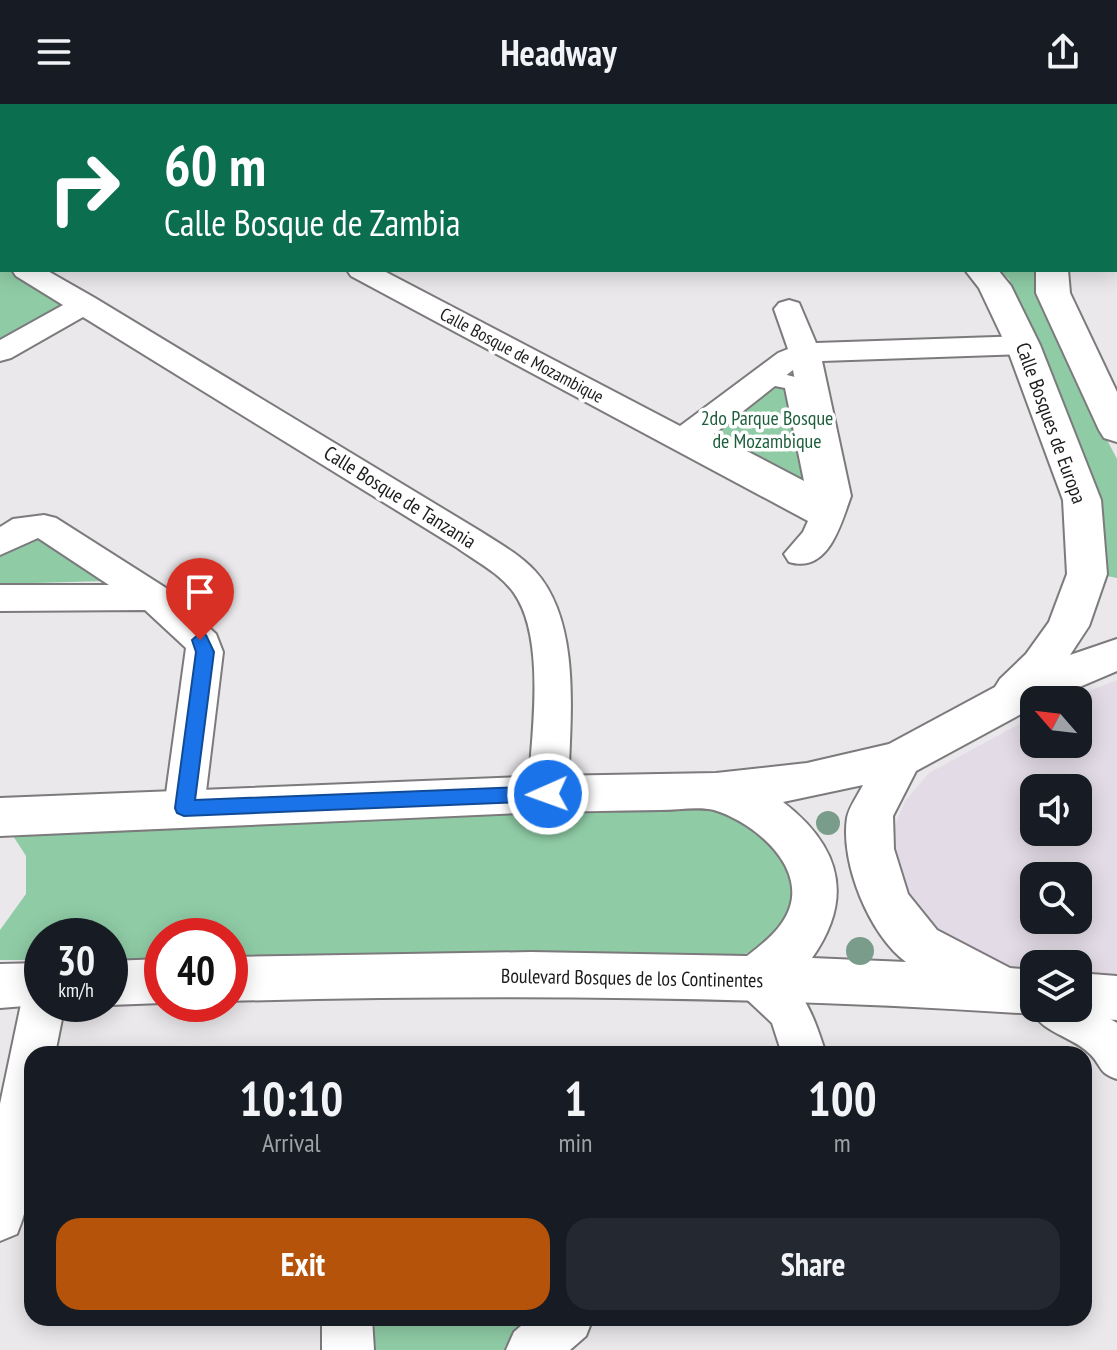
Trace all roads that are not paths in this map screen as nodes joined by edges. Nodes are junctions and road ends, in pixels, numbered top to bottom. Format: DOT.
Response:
graph roads {
  1 [pos="29,272"];
  2 [pos="365,272"];
  3 [pos="983,272"];
  4 [pos="1052,272"];
  5 [pos="85,304"];
  6 [pos="789,309"];
  7 [pos="1023,345"];
  8 [pos="0,352"];
  9 [pos="805,353"];
  10 [pos="1104,379"];
  11 [pos="1117,430"];
  12 [pos="682,440"];
  13 [pos="817,487"];
  14 [pos="828,518"];
  15 [pos="0,543"];
  16 [pos="801,554"];
  17 [pos="1102,582"];
  18 [pos="154,597"];
  19 [pos="0,598"];
  20 [pos="1117,655"];
  21 [pos="1003,702"];
  22 [pos="900,759"];
  23 [pos="716,791"];
  24 [pos="548,794"];
  25 [pos="184,808"];
  26 [pos="0,817"];
  27 [pos="248,978"];
  28 [pos="754,979"];
  29 [pos="24,985"];
  30 [pos="0,986"];
  31 [pos="1020,992"];
  32 [pos="1020,994"];
  33 [pos="1092,996"];
  34 [pos="1117,998"];
  35 [pos="40,1022"];
  36 [pos="1076,1022"];
  37 [pos="35,1046"];
  38 [pos="801,1046"];
  39 [pos="1117,1059"];
  40 [pos="24,1101"];
  41 [pos="0,1217"];
  42 [pos="347,1326"];
  43 [pos="559,1326"];
  44 [pos="348,1350"];
  45 [pos="532,1350"];
  1 -- 5 [label="street, Calle Bosque de Tanzania"];
  2 -- 12 [label="street, Calle Bosque de Mozambique"];
  3 -- 7 [label="street, Calle Bosques de Europa"];
  4 -- 10 [label="street"];
  5 -- 8 [label="street"];
  5 -- 24 [label="street, Calle Bosque de Tanzania"];
  6 -- 9 [label="street"];
  7 -- 9 [label="street"];
  7 -- 17 [label="street, Calle Bosques de Europa"];
  9 -- 12 [label="street"];
  9 -- 14 [label="street"];
  10 -- 11 [label="street"];
  12 -- 14 [label="street, Calle Bosque de Mozambique"];
  13 -- 13 [label="street"];
  14 -- 16 [label="street"];
  15 -- 18 [label="street"];
  17 -- 21 [label="street, Calle Bosques de Europa"];
  18 -- 19 [label="street"];
  18 -- 25 [label="street"];
  20 -- 21 [label="street"];
  21 -- 22 [label="street"];
  22 -- 23 [label="street"];
  22 -- 31 [label="street"];
  23 -- 24 [label="street"];
  23 -- 28 [label="street"];
  24 -- 25 [label="street"];
  25 -- 26 [label="street"];
  27 -- 28 [label="street, Boulevard Bosques de los Continentes"];
  28 -- 32 [label="street, Boulevard Bosques de los Continentes"];
  28 -- 38 [label="street"];
  29 -- 30 [label="street"];
  33 -- 34 [label="street"];
  35 -- 37 [label="street"];
  36 -- 39 [label="street"];
  40 -- 41 [label="street"];
  42 -- 44 [label="street"];
  43 -- 45 [label="street"];
}
